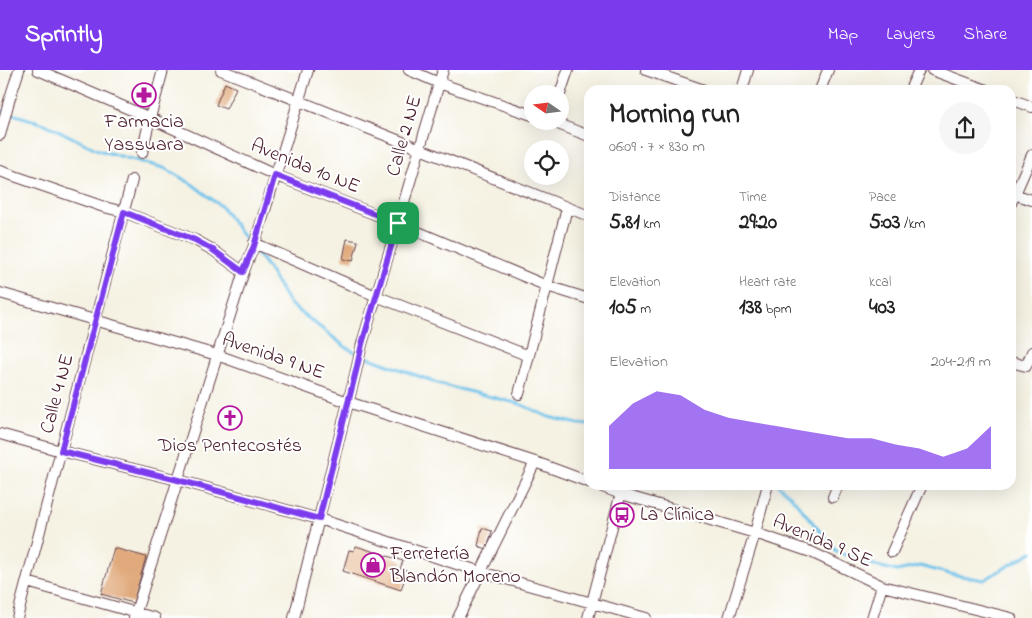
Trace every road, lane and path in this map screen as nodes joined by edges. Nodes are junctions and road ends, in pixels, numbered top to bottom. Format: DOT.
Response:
graph roads {
  1 [pos="19,70"];
  2 [pos="38,70"];
  3 [pos="164,70"];
  4 [pos="221,70"];
  5 [pos="308,70"];
  6 [pos="409,70"];
  7 [pos="443,70"];
  8 [pos="568,70"];
  9 [pos="646,70"];
  10 [pos="748,70"];
  11 [pos="828,70"];
  12 [pos="919,70"];
  13 [pos="932,70"];
  14 [pos="439,83"];
  15 [pos="563,85"];
  16 [pos="689,85"];
  17 [pos="744,85"];
  18 [pos="822,85"];
  19 [pos="912,85"];
  20 [pos="972,85"];
  21 [pos="298,100"];
  22 [pos="1016,101"];
  23 [pos="1032,107"];
  24 [pos="524,112"];
  25 [pos="150,118"];
  26 [pos="569,128"];
  27 [pos="1,132"];
  28 [pos="584,134"];
  29 [pos="419,149"];
  30 [pos="142,153"];
  31 [pos="1032,155"];
  32 [pos="0,171"];
  33 [pos="275,175"];
  34 [pos="132,180"];
  35 [pos="1016,190"];
  36 [pos="1016,197"];
  37 [pos="1032,200"];
  38 [pos="567,208"];
  39 [pos="124,212"];
  40 [pos="584,214"];
  41 [pos="398,223"];
  42 [pos="254,244"];
  43 [pos="244,268"];
  44 [pos="547,286"];
  45 [pos="0,293"];
  46 [pos="376,296"];
  47 [pos="584,297"];
  48 [pos="95,321"];
  49 [pos="1032,352"];
  50 [pos="217,355"];
  51 [pos="529,356"];
  52 [pos="1016,363"];
  53 [pos="519,394"];
  54 [pos="348,402"];
  55 [pos="0,434"];
  56 [pos="61,451"];
  57 [pos="535,462"];
  58 [pos="178,480"];
  59 [pos="584,480"];
  60 [pos="622,490"];
  61 [pos="625,490"];
  62 [pos="766,490"];
  63 [pos="836,490"];
  64 [pos="920,490"];
  65 [pos="833,497"];
  66 [pos="319,519"];
  67 [pos="755,533"];
  68 [pos="892,552"];
  69 [pos="481,572"];
  70 [pos="26,582"];
  71 [pos="882,586"];
  72 [pos="593,603"];
  73 [pos="134,615"];
  74 [pos="17,618"];
  75 [pos="155,618"];
  76 [pos="294,618"];
  77 [pos="458,618"];
  78 [pos="588,618"];
  79 [pos="646,618"];
  80 [pos="729,618"];
  81 [pos="872,618"];
  82 [pos="1008,618"];
  1 -- 27 [label="street"];
  2 -- 25 [label="street, Avenida 10 NE"];
  3 -- 25 [label="street"];
  4 -- 21 [label="street"];
  5 -- 21 [label="street"];
  6 -- 14 [label="street"];
  7 -- 14 [label="street, Calle 2 NE"];
  8 -- 15 [label="street"];
  9 -- 16 [label="street"];
  10 -- 17 [label="street"];
  11 -- 18 [label="street"];
  12 -- 19 [label="street"];
  13 -- 20 [label="street"];
  14 -- 24 [label="street"];
  14 -- 29 [label="street, Calle 2 NE"];
  21 -- 29 [label="street"];
  21 -- 33 [label="street"];
  22 -- 23 [label="street"];
  25 -- 30 [label="street"];
  25 -- 33 [label="street, Avenida 10 NE"];
  26 -- 28 [label="street"];
  29 -- 38 [label="street"];
  29 -- 41 [label="street, Calle 2 NE"];
  31 -- 35 [label="street"];
  32 -- 39 [label="street"];
  33 -- 41 [label="street, Avenida 10 NE"];
  33 -- 42 [label="street"];
  34 -- 39 [label="street, Calle 4 NE"];
  36 -- 37 [label="street"];
  38 -- 40 [label="street"];
  38 -- 44 [label="street"];
  39 -- 43 [label="street"];
  39 -- 48 [label="street, Calle 4 NE"];
  41 -- 44 [label="street, Avenida 10 NE"];
  41 -- 46 [label="street, Calle 2 NE"];
  42 -- 43 [label="street"];
  42 -- 46 [label="street"];
  43 -- 50 [label="street"];
  44 -- 47 [label="street, Avenida 10 NE"];
  44 -- 51 [label="street"];
  45 -- 48 [label="street, Avenida 9 NE"];
  46 -- 51 [label="street"];
  46 -- 54 [label="street, Calle 2 NE"];
  48 -- 50 [label="street, Avenida 9 NE"];
  48 -- 56 [label="street, Calle 4 NE"];
  49 -- 52 [label="street"];
  50 -- 54 [label="street, Avenida 9 NE"];
  50 -- 58 [label="street"];
  51 -- 53 [label="street"];
  54 -- 57 [label="street, Avenida 9 NE"];
  54 -- 66 [label="street, Calle 2 NE"];
  55 -- 56 [label="street"];
  56 -- 58 [label="street"];
  56 -- 70 [label="street, Calle 4 NE"];
  57 -- 59 [label="street, Avenida 9 NE"];
  57 -- 69 [label="street"];
  58 -- 66 [label="street"];
  58 -- 73 [label="street"];
  60 -- 72 [label="street"];
  61 -- 67 [label="street, Avenida 9 SE"];
  62 -- 67 [label="street"];
  63 -- 65 [label="street"];
  64 -- 68 [label="street"];
  66 -- 69 [label="street"];
  66 -- 76 [label="street, Calle 2 NE"];
  67 -- 71 [label="street, Avenida 9 SE"];
  67 -- 80 [label="street"];
  69 -- 72 [label="street"];
  69 -- 77 [label="street"];
  70 -- 73 [label="street"];
  70 -- 74 [label="street, Calle 4 NE"];
  71 -- 81 [label="street"];
  71 -- 82 [label="street, Avenida 9 SE"];
  72 -- 78 [label="street"];
  72 -- 79 [label="street"];
  73 -- 75 [label="street"];
}
